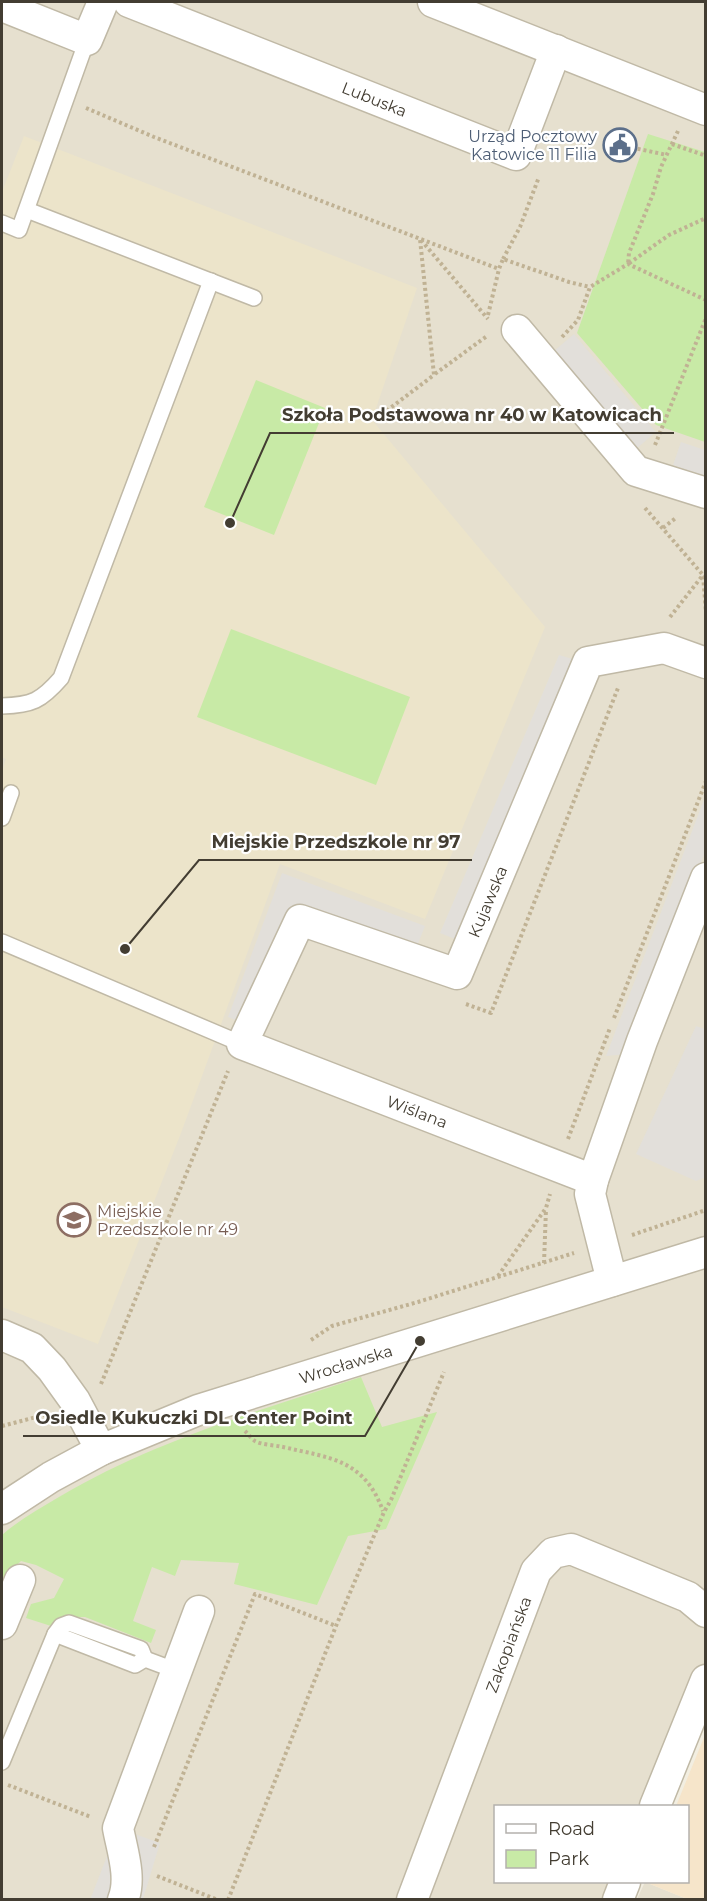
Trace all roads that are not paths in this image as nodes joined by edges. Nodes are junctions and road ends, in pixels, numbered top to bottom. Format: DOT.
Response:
graph roads {
  1 [pos="103,2"];
  2 [pos="129,2"];
  3 [pos="433,2"];
  4 [pos="17,7"];
  5 [pos="87,40"];
  6 [pos="556,50"];
  7 [pos="693,116"];
  8 [pos="27,210"];
  9 [pos="2,223"];
  10 [pos="211,281"];
  11 [pos="254,298"];
  12 [pos="504,327"];
  13 [pos="705,493"];
  14 [pos="705,663"];
  15 [pos="2,706"];
  16 [pos="11,793"];
  17 [pos="2,818"];
  18 [pos="705,878"];
  19 [pos="2,942"];
  20 [pos="237,1054"];
  21 [pos="593,1180"];
  22 [pos="705,1252"];
  23 [pos="612,1281"];
  24 [pos="2,1335"];
  25 [pos="101,1450"];
  26 [pos="2,1509"];
  27 [pos="20,1580"];
  28 [pos="199,1611"];
  29 [pos="705,1612"];
  30 [pos="2,1624"];
  31 [pos="177,1671"];
  32 [pos="705,1680"];
  33 [pos="2,1762"];
  34 [pos="655,1805"];
  35 [pos="624,1883"];
  36 [pos="123,1899"];
  37 [pos="412,1899"];
  38 [pos="618,1899"];
  1 -- 5 [label="street"];
  2 -- 6 [label="street, Lubuska"];
  3 -- 6 [label="street"];
  4 -- 5 [label="street"];
  5 -- 8 [label="lane"];
  6 -- 7 [label="street"];
  8 -- 9 [label="lane"];
  8 -- 10 [label="lane"];
  10 -- 11 [label="lane"];
  10 -- 15 [label="lane"];
  12 -- 13 [label="street"];
  14 -- 20 [label="street, Kujawska"];
  16 -- 17 [label="lane"];
  18 -- 21 [label="street"];
  19 -- 20 [label="lane"];
  20 -- 21 [label="street, Wiślana"];
  21 -- 23 [label="street"];
  22 -- 23 [label="street, Wrocławska"];
  23 -- 25 [label="street, Wrocławska"];
  24 -- 25 [label="street"];
  25 -- 26 [label="street, Wrocławska"];
  27 -- 30 [label="street"];
  28 -- 31 [label="street"];
  29 -- 37 [label="street, Zakopiańska"];
  31 -- 33 [label="lane"];
  31 -- 36 [label="street"];
  32 -- 34 [label="street"];
  35 -- 38 [label="street"];
}
